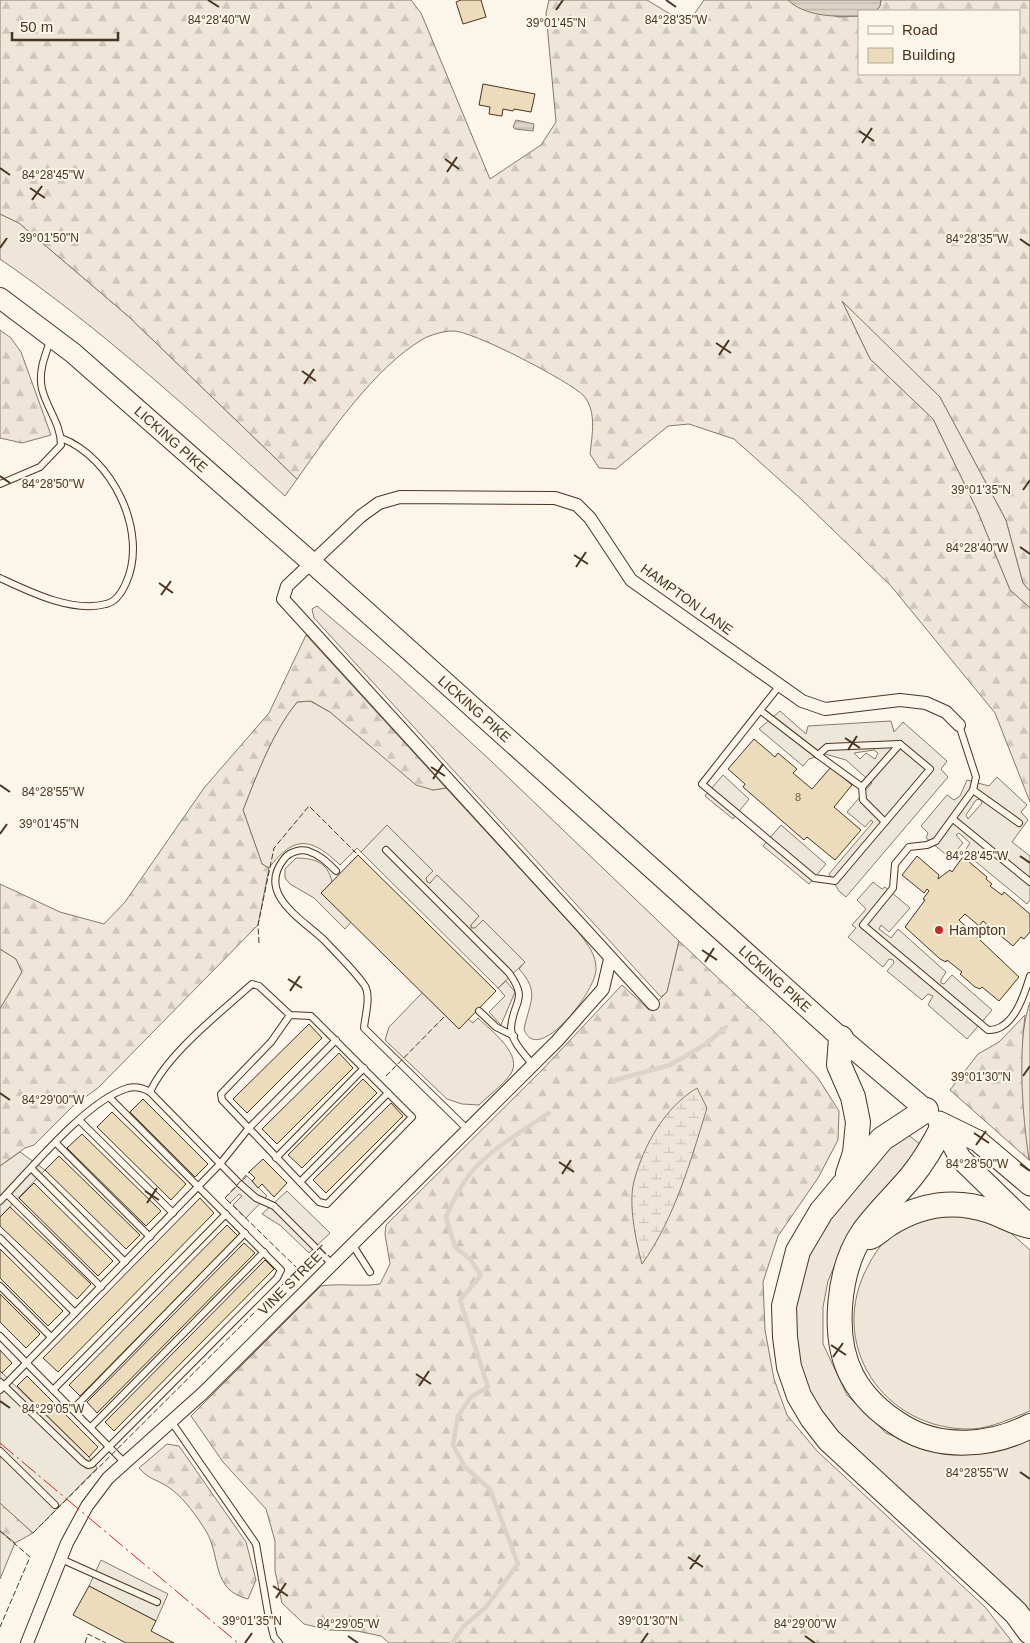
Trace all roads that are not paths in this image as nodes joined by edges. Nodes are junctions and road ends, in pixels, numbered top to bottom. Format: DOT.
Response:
graph roads {
  1 [pos="0,298"];
  2 [pos="52,336"];
  3 [pos="61,438"];
  4 [pos="0,484"];
  5 [pos="312,562"];
  6 [pos="0,578"];
  7 [pos="780,685"];
  8 [pos="761,711"];
  9 [pos="959,725"];
  10 [pos="900,744"];
  11 [pos="818,755"];
  12 [pos="862,787"];
  13 [pos="973,790"];
  14 [pos="953,819"];
  15 [pos="885,822"];
  16 [pos="1019,824"];
  17 [pos="386,850"];
  18 [pos="336,871"];
  19 [pos="1030,882"];
  20 [pos="610,959"];
  21 [pos="1030,976"];
  22 [pos="653,1004"];
  23 [pos="479,1011"];
  24 [pos="290,1015"];
  25 [pos="514,1036"];
  26 [pos="841,1038"];
  27 [pos="336,1040"];
  28 [pos="533,1065"];
  29 [pos="364,1068"];
  30 [pos="150,1092"];
  31 [pos="388,1093"];
  32 [pos="110,1098"];
  33 [pos="926,1110"];
  34 [pos="80,1121"];
  35 [pos="944,1126"];
  36 [pos="248,1129"];
  37 [pos="467,1129"];
  38 [pos="56,1143"];
  39 [pos="276,1158"];
  40 [pos="220,1164"];
  41 [pos="32,1169"];
  42 [pos="300,1182"];
  43 [pos="843,1185"];
  44 [pos="1030,1185"];
  45 [pos="199,1187"];
  46 [pos="7,1194"];
  47 [pos="0,1201"];
  48 [pos="173,1213"];
  49 [pos="226,1214"];
  50 [pos="1030,1226"];
  51 [pos="246,1233"];
  52 [pos="150,1237"];
  53 [pos="0,1238"];
  54 [pos="859,1242"];
  55 [pos="351,1243"];
  56 [pos="264,1252"];
  57 [pos="125,1262"];
  58 [pos="331,1263"];
  59 [pos="370,1272"];
  60 [pos="0,1286"];
  61 [pos="101,1287"];
  62 [pos="75,1313"];
  63 [pos="0,1336"];
  64 [pos="51,1337"];
  65 [pos="26,1363"];
  66 [pos="1,1386"];
  67 [pos="53,1390"];
  68 [pos="73,1409"];
  69 [pos="171,1421"];
  70 [pos="1030,1426"];
  71 [pos="91,1427"];
  72 [pos="110,1446"];
  73 [pos="0,1451"];
  74 [pos="124,1462"];
  75 [pos="55,1505"];
  76 [pos="61,1559"];
  77 [pos="157,1602"];
  78 [pos="1030,1632"];
  79 [pos="28,1643"];
  80 [pos="279,1643"];
  1 -- 2 [label="main road, LICKING PIKE"];
  2 -- 3 [label="lane"];
  2 -- 5 [label="main road, LICKING PIKE"];
  3 -- 4 [label="lane"];
  3 -- 6 [label="lane"];
  5 -- 7 [label="street, HAMPTON LANE"];
  5 -- 20 [label="street, HAMPTON LANE"];
  5 -- 26 [label="main road, LICKING PIKE"];
  7 -- 8 [label="lane"];
  7 -- 9 [label="street, HAMPTON LANE"];
  8 -- 11 [label="lane"];
  8 -- 15 [label="lane"];
  9 -- 13 [label="lane"];
  10 -- 11 [label="lane"];
  10 -- 12 [label="lane"];
  10 -- 15 [label="lane"];
  11 -- 12 [label="lane"];
  12 -- 15 [label="lane"];
  13 -- 14 [label="lane"];
  13 -- 16 [label="lane"];
  14 -- 19 [label="lane"];
  14 -- 21 [label="lane"];
  17 -- 25 [label="lane"];
  18 -- 37 [label="lane"];
  20 -- 22 [label="street"];
  20 -- 28 [label="street, VINE STREET"];
  23 -- 25 [label="lane"];
  24 -- 27 [label="lane"];
  24 -- 30 [label="lane"];
  24 -- 36 [label="lane"];
  25 -- 28 [label="lane"];
  26 -- 33 [label="main road, LICKING PIKE"];
  26 -- 43 [label="highway"];
  27 -- 29 [label="lane"];
  27 -- 36 [label="lane"];
  28 -- 37 [label="street, VINE STREET"];
  29 -- 31 [label="lane"];
  29 -- 39 [label="lane"];
  30 -- 32 [label="lane"];
  30 -- 40 [label="lane"];
  31 -- 42 [label="lane"];
  31 -- 42 [label="lane"];
  32 -- 34 [label="lane"];
  32 -- 45 [label="lane"];
  33 -- 35 [label="highway, LICKING PIKE"];
  33 -- 43 [label="highway"];
  34 -- 38 [label="lane"];
  34 -- 48 [label="lane"];
  35 -- 44 [label="highway, LICKING PIKE"];
  35 -- 50 [label="highway, LICKING PIKE"];
  35 -- 54 [label="highway"];
  36 -- 39 [label="lane"];
  36 -- 40 [label="lane"];
  37 -- 55 [label="street, VINE STREET"];
  38 -- 41 [label="lane"];
  38 -- 52 [label="lane"];
  39 -- 42 [label="lane"];
  40 -- 45 [label="lane"];
  40 -- 58 [label="lane"];
  41 -- 46 [label="lane"];
  41 -- 57 [label="lane"];
  43 -- 78 [label="highway"];
  45 -- 48 [label="lane"];
  45 -- 49 [label="lane"];
  46 -- 47 [label="lane"];
  46 -- 61 [label="lane"];
  48 -- 52 [label="lane"];
  49 -- 51 [label="lane"];
  49 -- 67 [label="lane"];
  50 -- 54 [label="highway"];
  51 -- 56 [label="lane"];
  51 -- 68 [label="lane"];
  52 -- 57 [label="lane"];
  53 -- 62 [label="lane"];
  54 -- 70 [label="highway"];
  55 -- 58 [label="street, VINE STREET"];
  55 -- 59 [label="lane"];
  56 -- 71 [label="lane"];
  56 -- 72 [label="lane"];
  57 -- 61 [label="lane"];
  58 -- 69 [label="street, VINE STREET"];
  60 -- 64 [label="lane"];
  61 -- 62 [label="lane"];
  62 -- 64 [label="lane"];
  63 -- 65 [label="lane"];
  64 -- 65 [label="lane"];
  65 -- 66 [label="lane"];
  65 -- 67 [label="lane"];
  66 -- 72 [label="lane"];
  67 -- 68 [label="lane"];
  68 -- 71 [label="lane"];
  69 -- 74 [label="street, VINE STREET"];
  69 -- 80 [label="lane"];
  71 -- 72 [label="lane"];
  72 -- 74 [label="lane"];
  73 -- 75 [label="lane"];
  74 -- 76 [label="street, VINE STREET"];
  76 -- 77 [label="lane"];
  76 -- 79 [label="street, VINE STREET"];
}
